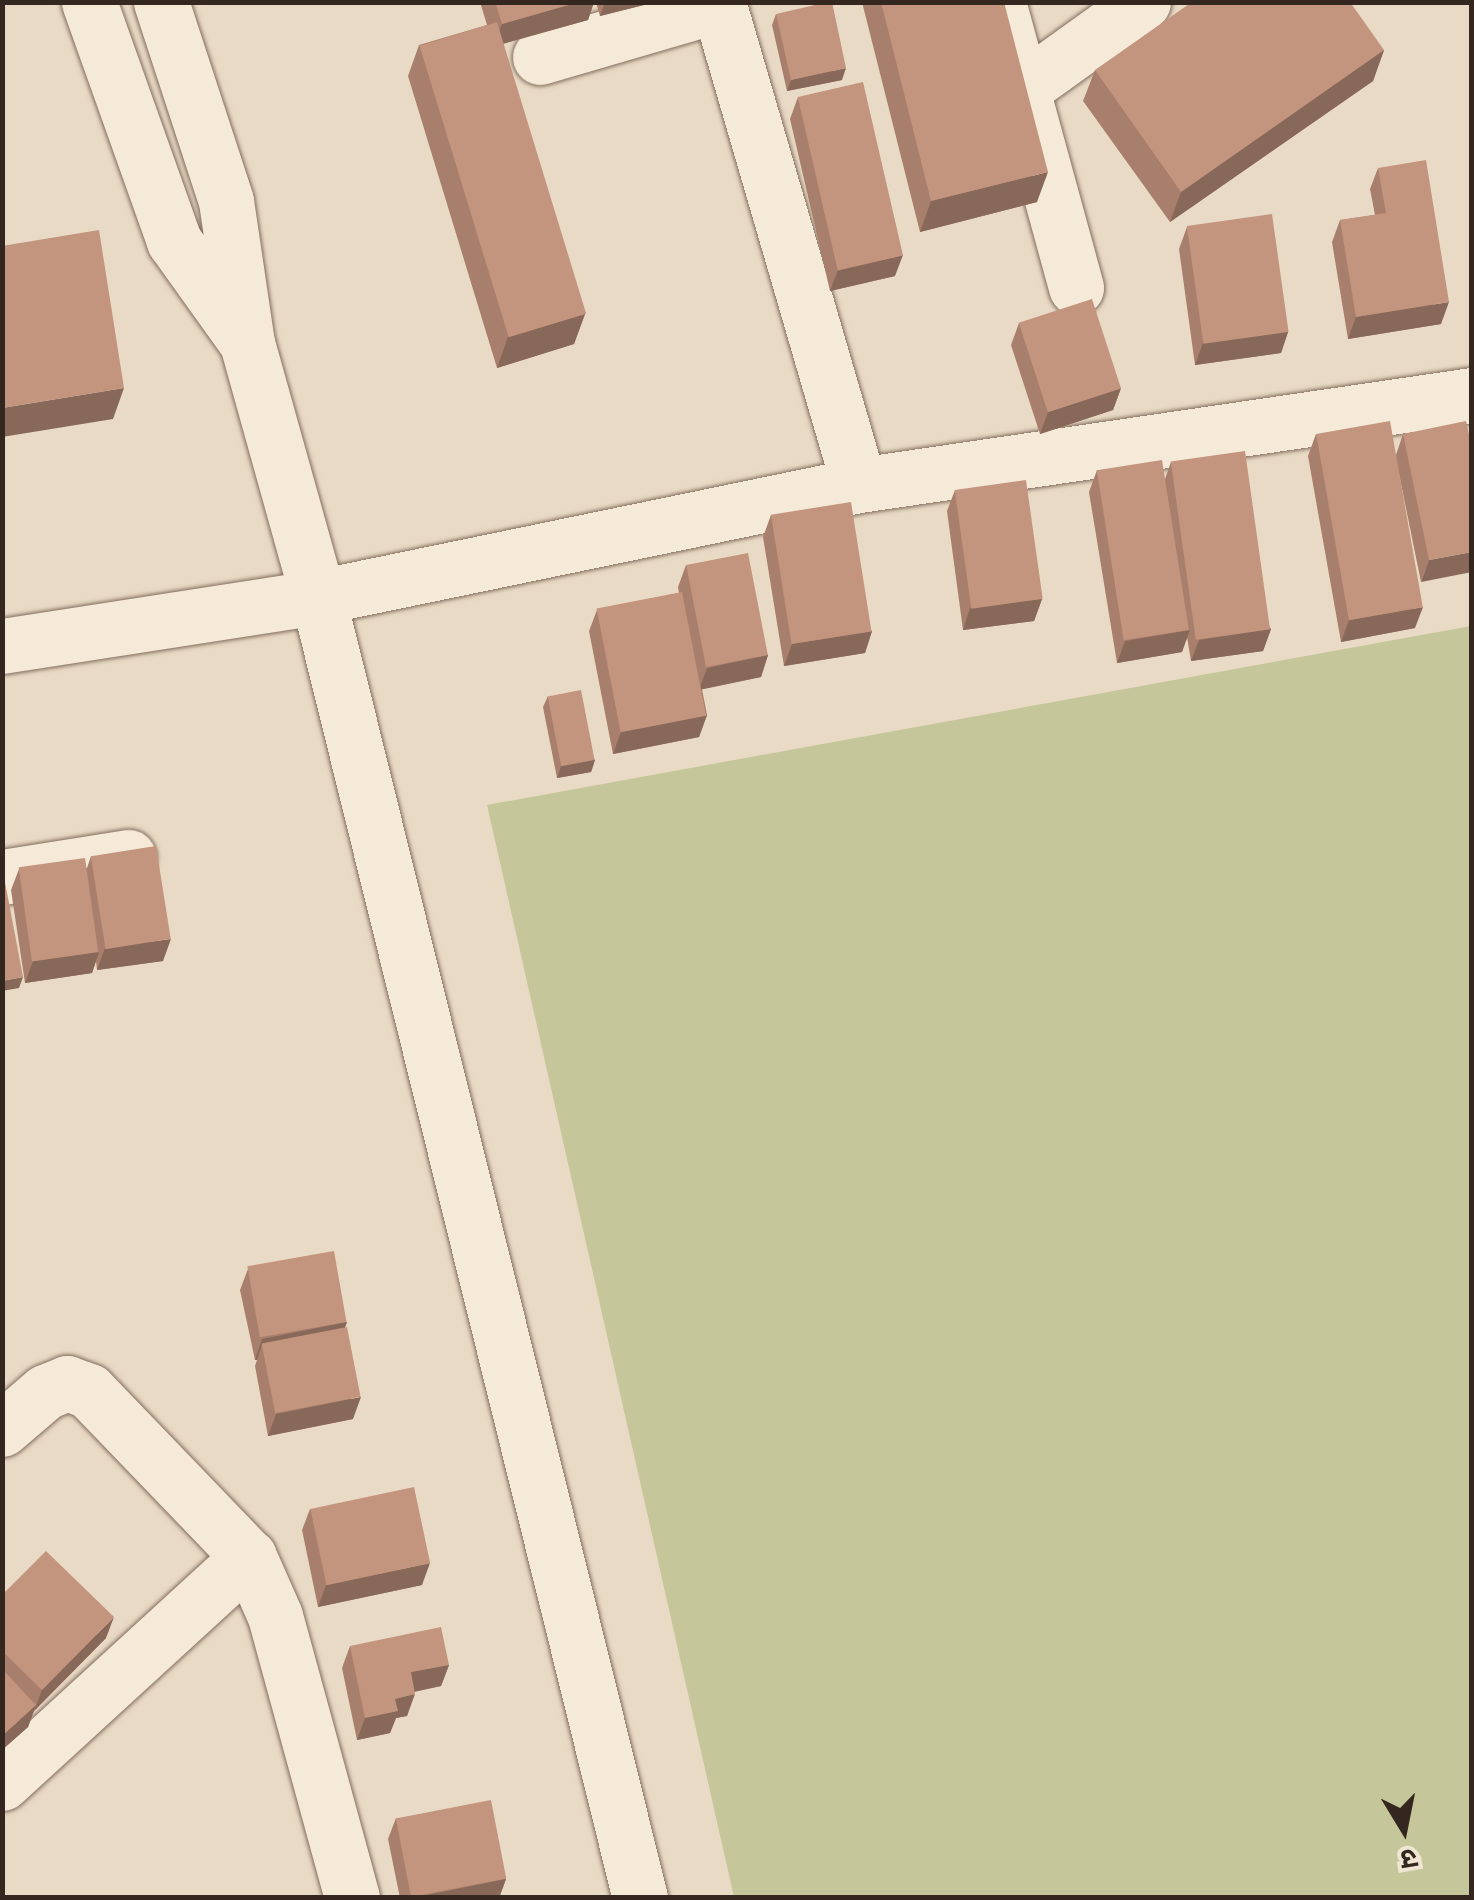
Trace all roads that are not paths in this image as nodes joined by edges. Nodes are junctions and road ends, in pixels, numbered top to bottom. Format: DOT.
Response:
graph roads {
  1 [pos="89,2"];
  2 [pos="160,2"];
  3 [pos="998,2"];
  4 [pos="1143,2"];
  5 [pos="718,4"];
  6 [pos="540,57"];
  7 [pos="1022,89"];
  8 [pos="1076,288"];
  9 [pos="247,343"];
  10 [pos="1472,395"];
  11 [pos="858,485"];
  12 [pos="318,597"];
  13 [pos="2,646"];
  14 [pos="128,856"];
  15 [pos="2,877"];
  16 [pos="2,1429"];
  17 [pos="249,1558"];
  18 [pos="2,1782"];
  19 [pos="352,1898"];
  20 [pos="640,1898"];
  1 -- 9 [label="street"];
  2 -- 9 [label="street"];
  3 -- 7 [label="street"];
  4 -- 7 [label="street"];
  5 -- 6 [label="street"];
  5 -- 11 [label="street"];
  7 -- 8 [label="street"];
  9 -- 12 [label="street"];
  10 -- 11 [label="street"];
  11 -- 12 [label="street"];
  12 -- 13 [label="street"];
  12 -- 20 [label="street"];
  14 -- 15 [label="street"];
  16 -- 17 [label="street"];
  17 -- 18 [label="street"];
  17 -- 19 [label="street"];
}
